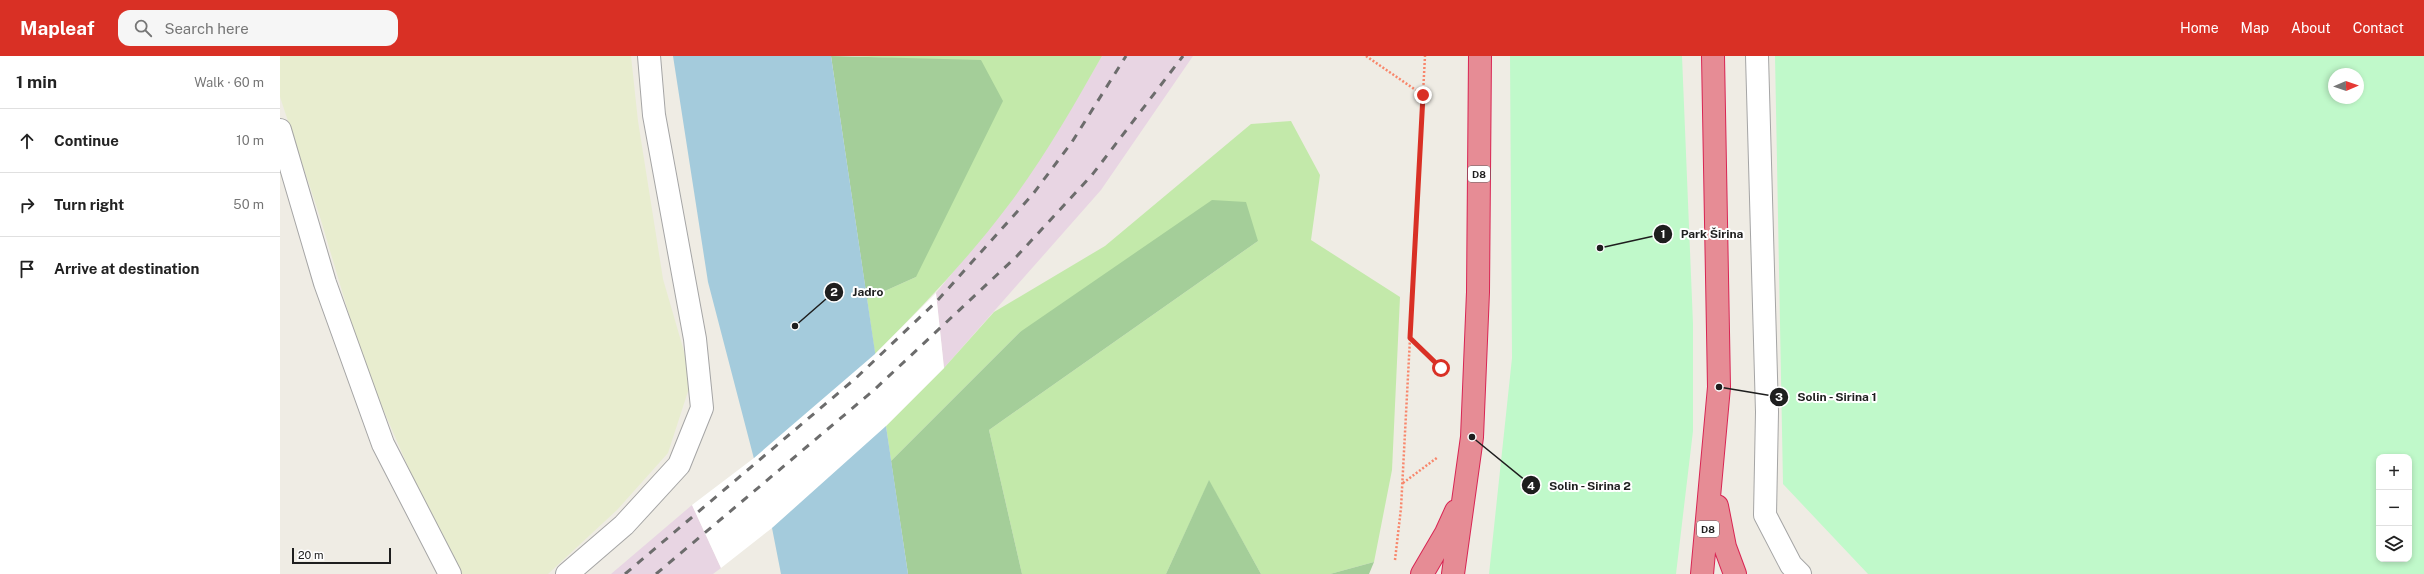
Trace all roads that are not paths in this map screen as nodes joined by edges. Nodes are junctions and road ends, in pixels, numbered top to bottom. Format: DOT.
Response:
graph roads {
  1 [pos="649,56"];
  2 [pos="1480,56"];
  3 [pos="1713,56"];
  4 [pos="1757,56"];
  5 [pos="280,130"];
  6 [pos="1712,483"];
  7 [pos="1467,486"];
  8 [pos="450,574"];
  9 [pos="567,574"];
  10 [pos="1422,574"];
  11 [pos="1453,574"];
  12 [pos="1702,574"];
  13 [pos="1735,574"];
  14 [pos="1800,574"];
  1 -- 9 [label="street"];
  2 -- 7 [label="highway, D8"];
  3 -- 6 [label="highway, D8"];
  4 -- 14 [label="street"];
  5 -- 8 [label="street"];
  6 -- 12 [label="highway, D8"];
  6 -- 13 [label="highway"];
  7 -- 10 [label="highway"];
  7 -- 11 [label="highway, D8"];
}
